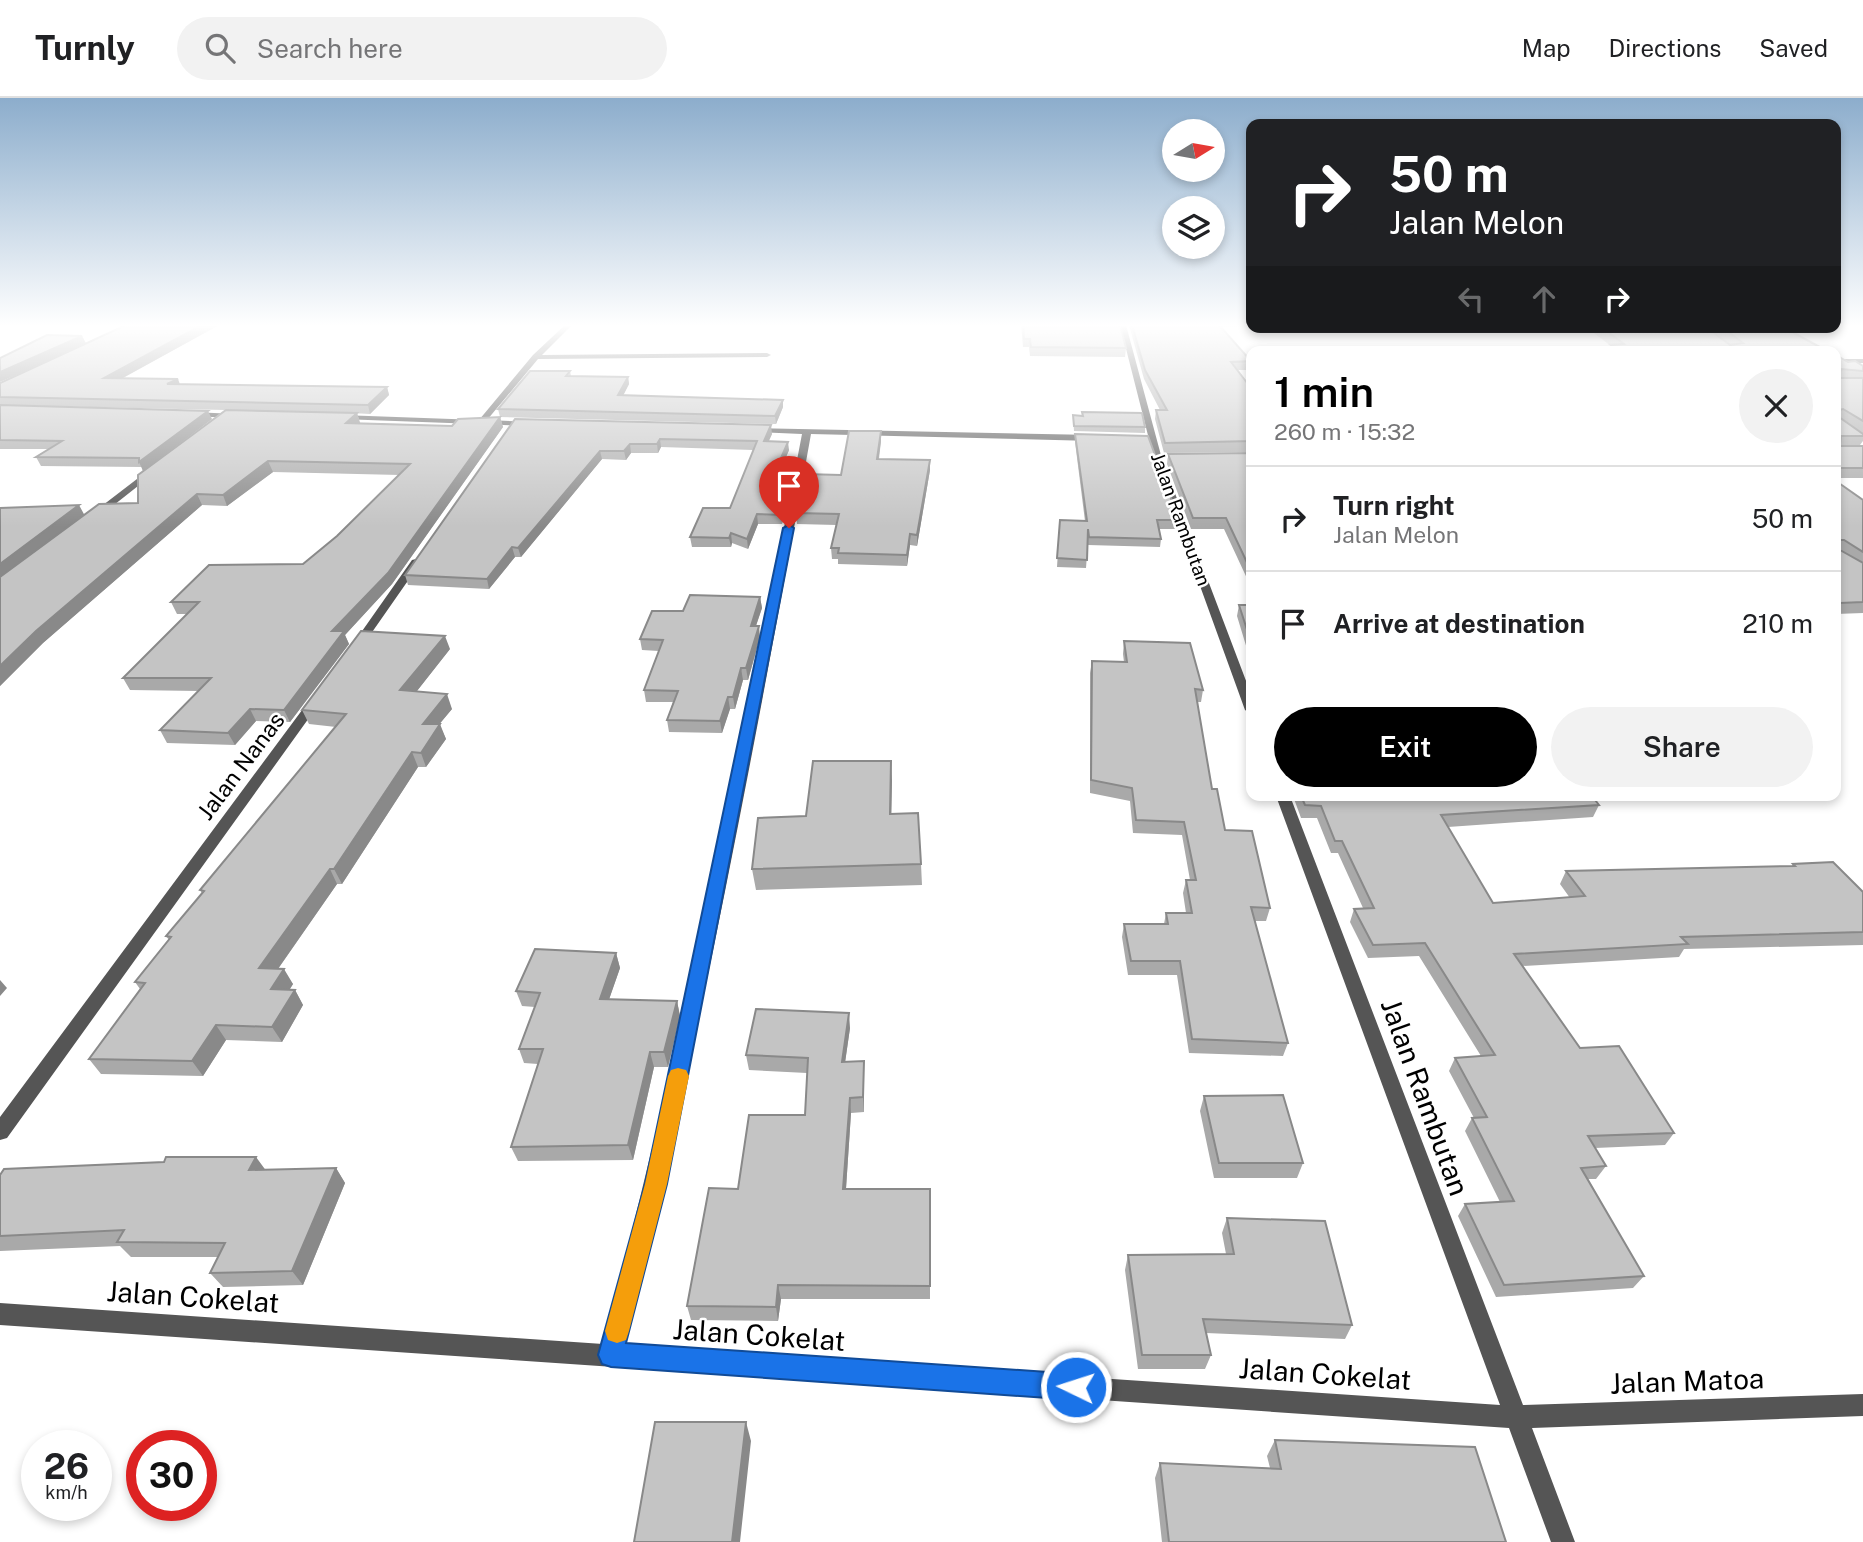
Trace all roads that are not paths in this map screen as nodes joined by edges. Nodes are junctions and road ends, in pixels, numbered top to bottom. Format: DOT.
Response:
graph roads {
  1 [pos="506,392"];
  2 [pos="1140,392"];
  3 [pos="175,414"];
  4 [pos="227,415"];
  5 [pos="253,416"];
  6 [pos="332,417"];
  7 [pos="480,423"];
  8 [pos="216,424"];
  9 [pos="540,424"];
  10 [pos="740,429"];
  11 [pos="807,431"];
  12 [pos="1111,439"];
  13 [pos="1138,439"];
  14 [pos="1152,439"];
  15 [pos="1171,458"];
  16 [pos="1158,459"];
  17 [pos="161,465"];
  18 [pos="85,523"];
  19 [pos="421,555"];
  20 [pos="351,653"];
  21 [pos="327,685"];
  22 [pos="1246,697"];
  23 [pos="1285,801"];
  24 [pos="0,1132"];
  25 [pos="0,1314"];
  26 [pos="611,1355"];
  27 [pos="1863,1405"];
  28 [pos="1514,1417"];
  29 [pos="1563,1542"];
  1 -- 7 [label="street"];
  2 -- 14 [label="street, Jalan Rambutan"];
  3 -- 4 [label="street"];
  4 -- 5 [label="street"];
  4 -- 8 [label="street"];
  6 -- 7 [label="street"];
  7 -- 9 [label="street"];
  10 -- 11 [label="street"];
  11 -- 12 [label="street"];
  11 -- 26 [label="street"];
  13 -- 14 [label="street"];
  14 -- 16 [label="street, Jalan Rambutan"];
  15 -- 16 [label="street"];
  16 -- 22 [label="street, Jalan Rambutan"];
  17 -- 18 [label="street"];
  19 -- 20 [label="street"];
  21 -- 24 [label="street, Jalan Nanas"];
  23 -- 28 [label="street, Jalan Rambutan"];
  25 -- 26 [label="street, Jalan Cokelat"];
  26 -- 28 [label="street, Jalan Cokelat"];
  27 -- 28 [label="street, Jalan Matoa"];
  28 -- 29 [label="street, Jalan Rambutan"];
}
